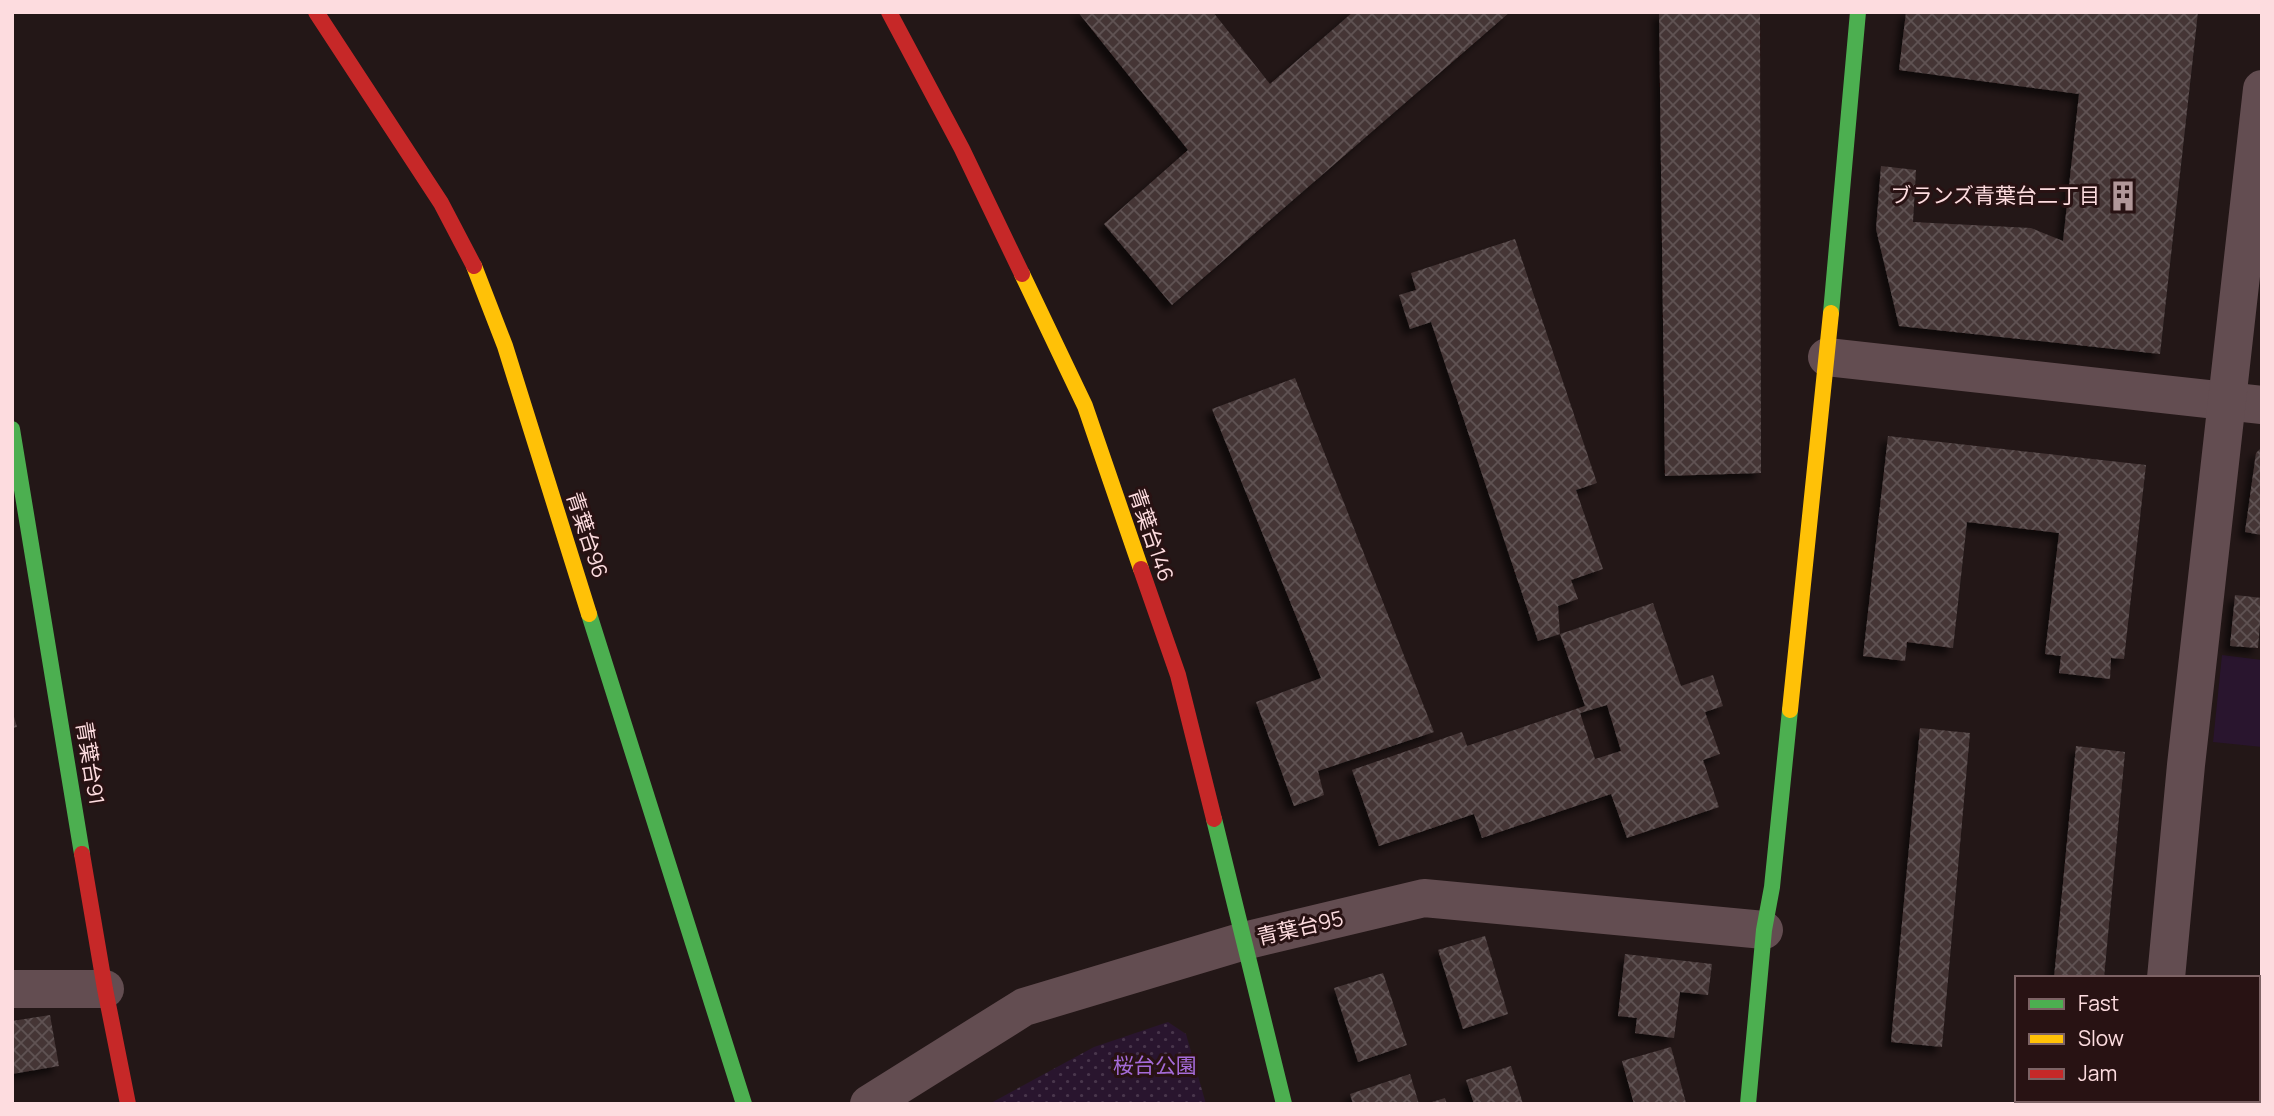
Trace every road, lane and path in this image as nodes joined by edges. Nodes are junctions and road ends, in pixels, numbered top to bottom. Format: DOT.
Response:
graph roads {
  1 [pos="316,12"];
  2 [pos="889,12"];
  3 [pos="1858,12"];
  4 [pos="2262,89"];
  5 [pos="1827,357"];
  6 [pos="2244,402"];
  7 [pos="12,429"];
  8 [pos="20,516"];
  9 [pos="1764,930"];
  10 [pos="1244,940"];
  11 [pos="2166,976"];
  12 [pos="12,989"];
  13 [pos="105,989"];
  14 [pos="128,1104"];
  15 [pos="744,1104"];
  16 [pos="870,1104"];
  17 [pos="1284,1104"];
  18 [pos="1748,1104"];
  1 -- 15 [label="street, 青葉台96"];
  2 -- 10 [label="street, 青葉台146"];
  3 -- 5 [label="street"];
  4 -- 6 [label="street"];
  5 -- 6 [label="street"];
  5 -- 9 [label="street"];
  6 -- 11 [label="street"];
  7 -- 8 [label="street, 青葉台91"];
  8 -- 13 [label="street, 青葉台91"];
  9 -- 10 [label="street, 青葉台95"];
  9 -- 18 [label="street"];
  10 -- 16 [label="street, 青葉台95"];
  10 -- 17 [label="street, 青葉台146"];
  12 -- 13 [label="street"];
  13 -- 14 [label="street, 青葉台91"];
}
